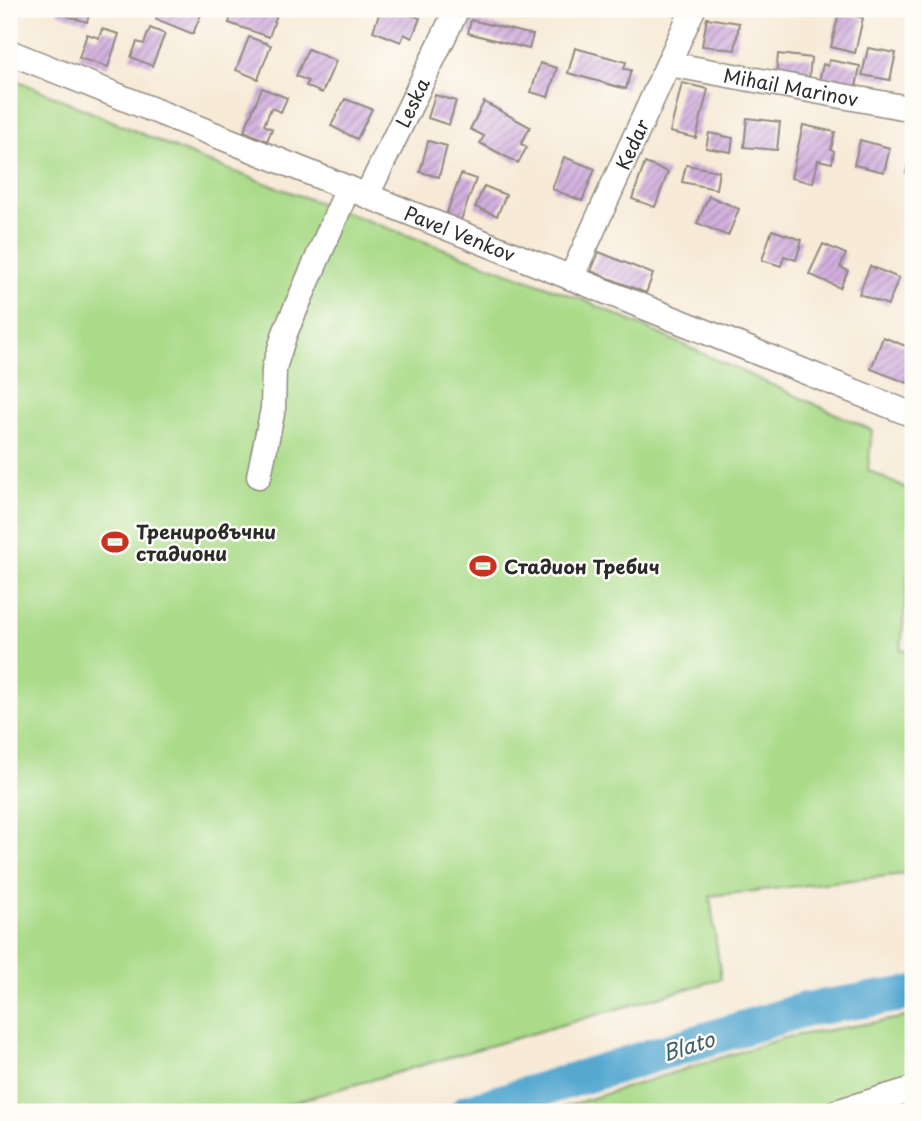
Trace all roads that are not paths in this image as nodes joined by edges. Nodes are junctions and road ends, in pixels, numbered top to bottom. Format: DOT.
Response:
graph roads {
  1 [pos="457,9"];
  2 [pos="693,9"];
  3 [pos="9,52"];
  4 [pos="669,64"];
  5 [pos="913,109"];
  6 [pos="357,192"];
  7 [pos="571,278"];
  8 [pos="913,415"];
  9 [pos="259,476"];
  10 [pos="913,1089"];
  11 [pos="836,1112"];
  1 -- 6 [label="street, Leska"];
  2 -- 4 [label="street, Kedar"];
  3 -- 6 [label="street, Pavel Venkov"];
  4 -- 5 [label="street, Mihail Marinov"];
  4 -- 7 [label="street, Kedar"];
  6 -- 7 [label="street, Pavel Venkov"];
  6 -- 9 [label="street, Leska"];
  7 -- 8 [label="street, Pavel Venkov"];
  10 -- 11 [label="street"];
}
